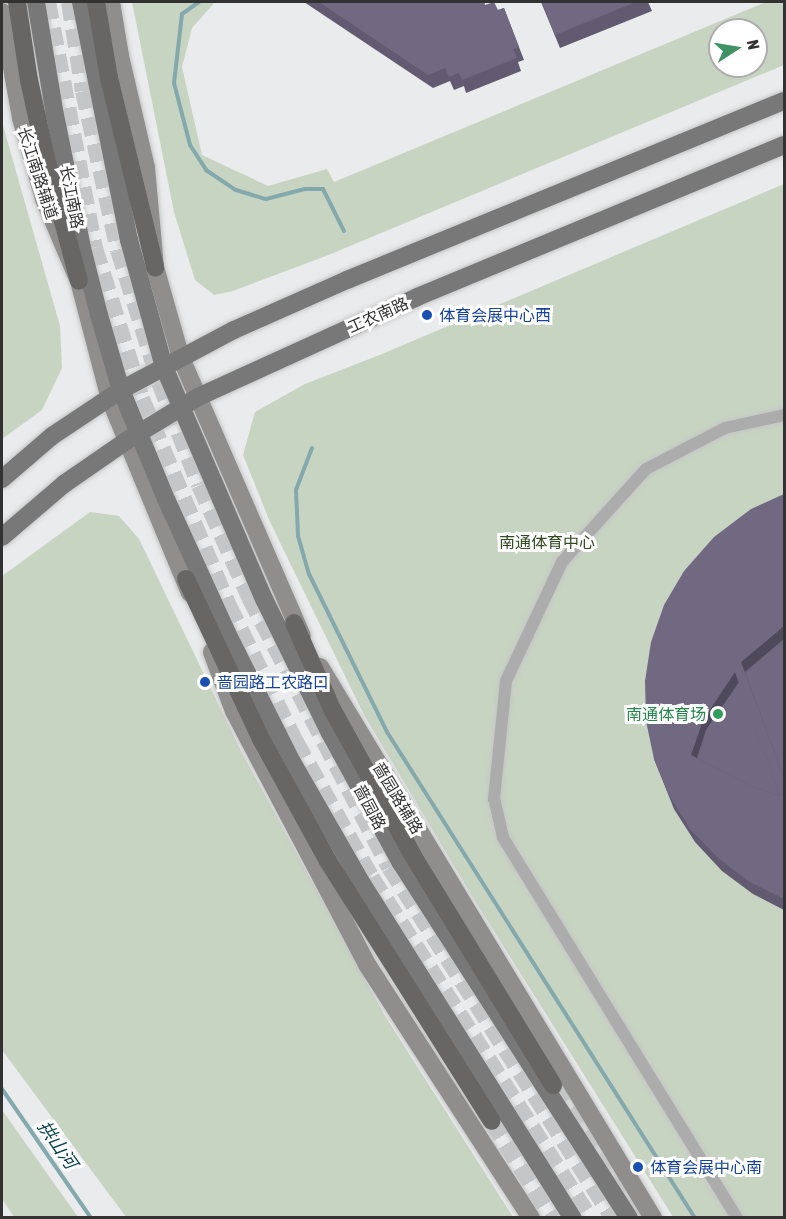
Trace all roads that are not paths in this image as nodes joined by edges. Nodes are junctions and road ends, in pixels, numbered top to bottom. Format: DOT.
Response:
graph roads {
  1 [pos="17,2"];
  2 [pos="36,2"];
  3 [pos="81,2"];
  4 [pos="96,2"];
  5 [pos="111,2"];
  6 [pos="2,12"];
  7 [pos="784,101"];
  8 [pos="784,145"];
  9 [pos="154,267"];
  10 [pos="79,281"];
  11 [pos="181,358"];
  12 [pos="164,367"];
  13 [pos="116,395"];
  14 [pos="191,402"];
  15 [pos="784,415"];
  16 [pos="132,438"];
  17 [pos="2,479"];
  18 [pos="2,537"];
  19 [pos="186,579"];
  20 [pos="294,623"];
  21 [pos="553,1085"];
  22 [pos="492,1121"];
  23 [pos="531,1218"];
  24 [pos="573,1218"];
  25 [pos="629,1218"];
  26 [pos="653,1218"];
  27 [pos="738,1218"];
  1 -- 10 [label="highway"];
  2 -- 13 [label="main road, 长江南路"];
  3 -- 12 [label="main road"];
  4 -- 9 [label="highway"];
  5 -- 9 [label="street"];
  6 -- 10 [label="street, 长江南路辅道"];
  7 -- 11 [label="main road"];
  8 -- 14 [label="main road, 工农南路"];
  9 -- 11 [label="street"];
  10 -- 13 [label="street, 长江南路辅道"];
  11 -- 12 [label="main road"];
  11 -- 14 [label="street, 啬园路辅路"];
  12 -- 13 [label="main road"];
  12 -- 14 [label="main road, 啬园路"];
  13 -- 16 [label="street"];
  13 -- 17 [label="main road"];
  14 -- 16 [label="main road, 工农南路"];
  14 -- 20 [label="street, 啬园路辅路"];
  14 -- 25 [label="main road, 啬园路"];
  15 -- 27 [label="street"];
  16 -- 18 [label="main road, 工农南路"];
  16 -- 19 [label="street"];
  16 -- 24 [label="main road"];
  19 -- 22 [label="highway"];
  19 -- 23 [label="street"];
  20 -- 21 [label="highway"];
  20 -- 26 [label="street, 啬园路辅路"];
}
